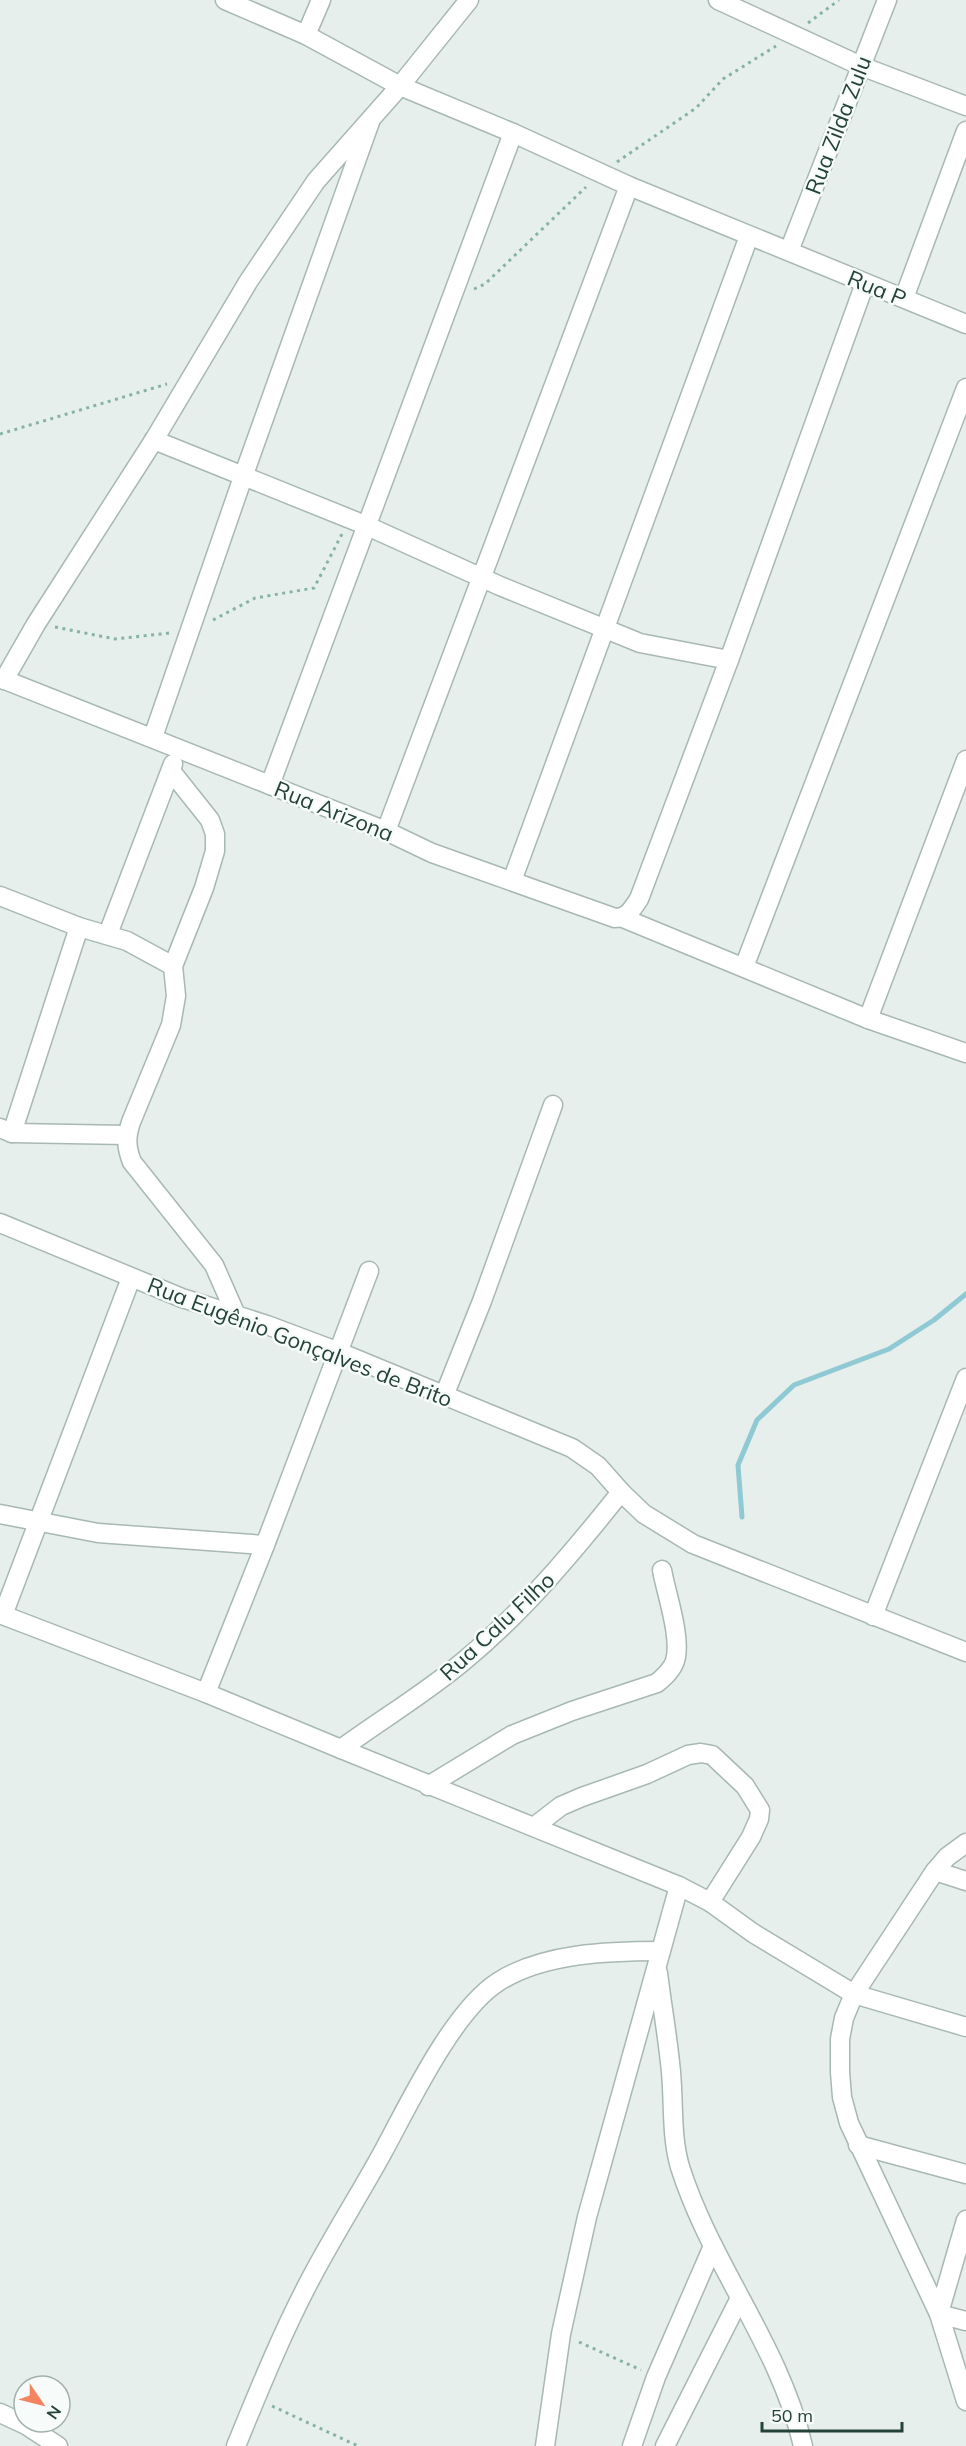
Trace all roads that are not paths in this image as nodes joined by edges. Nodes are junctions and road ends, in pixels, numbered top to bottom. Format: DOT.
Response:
graph roads {
  1 [pos="225,0"];
  2 [pos="321,0"];
  3 [pos="469,0"];
  4 [pos="718,0"];
  5 [pos="887,0"];
  6 [pos="306,35"];
  7 [pos="861,66"];
  8 [pos="400,86"];
  9 [pos="966,106"];
  10 [pos="377,111"];
  11 [pos="966,131"];
  12 [pos="513,133"];
  13 [pos="629,186"];
  14 [pos="749,236"];
  15 [pos="789,251"];
  16 [pos="865,283"];
  17 [pos="904,298"];
  18 [pos="966,324"];
  19 [pos="966,388"];
  20 [pos="154,440"];
  21 [pos="243,477"];
  22 [pos="365,525"];
  23 [pos="482,577"];
  24 [pos="604,629"];
  25 [pos="729,660"];
  26 [pos="2,679"];
  27 [pos="153,737"];
  28 [pos="179,748"];
  29 [pos="966,760"];
  30 [pos="171,771"];
  31 [pos="270,785"];
  32 [pos="386,831"];
  33 [pos="512,881"];
  34 [pos="0,896"];
  35 [pos="623,918"];
  36 [pos="79,927"];
  37 [pos="108,934"];
  38 [pos="173,966"];
  39 [pos="744,967"];
  40 [pos="868,1019"];
  41 [pos="966,1053"];
  42 [pos="553,1105"];
  43 [pos="6,1130"];
  44 [pos="127,1141"];
  45 [pos="0,1223"];
  46 [pos="369,1271"];
  47 [pos="132,1278"];
  48 [pos="236,1315"];
  49 [pos="339,1352"];
  50 [pos="966,1378"];
  51 [pos="444,1396"];
  52 [pos="621,1492"];
  53 [pos="0,1514"];
  54 [pos="39,1523"];
  55 [pos="265,1545"];
  56 [pos="662,1570"];
  57 [pos="1,1615"];
  58 [pos="873,1616"];
  59 [pos="965,1649"];
  60 [pos="206,1693"];
  61 [pos="341,1749"];
  62 [pos="428,1786"];
  63 [pos="535,1826"];
  64 [pos="966,1843"];
  65 [pos="934,1871"];
  66 [pos="966,1881"];
  67 [pos="679,1886"];
  68 [pos="710,1902"];
  69 [pos="659,1958"];
  70 [pos="854,1994"];
  71 [pos="966,2027"];
  72 [pos="858,2145"];
  73 [pos="966,2174"];
  74 [pos="966,2220"];
  75 [pos="714,2247"];
  76 [pos="740,2298"];
  77 [pos="939,2313"];
  78 [pos="966,2321"];
  79 [pos="966,2401"];
  80 [pos="0,2413"];
  81 [pos="57,2446"];
  82 [pos="236,2446"];
  83 [pos="545,2446"];
  84 [pos="632,2446"];
  85 [pos="665,2446"];
  86 [pos="803,2446"];
  1 -- 6 [label="street, Rua P"];
  2 -- 6 [label="street"];
  3 -- 8 [label="street"];
  4 -- 7 [label="street"];
  5 -- 7 [label="street, Rua Zilda Zulu"];
  6 -- 8 [label="street, Rua P"];
  7 -- 9 [label="street"];
  7 -- 15 [label="street, Rua Zilda Zulu"];
  8 -- 10 [label="street"];
  8 -- 12 [label="street, Rua P"];
  10 -- 20 [label="street"];
  10 -- 21 [label="street"];
  11 -- 17 [label="street"];
  12 -- 13 [label="street, Rua P"];
  12 -- 22 [label="street"];
  13 -- 14 [label="street, Rua P"];
  13 -- 23 [label="street"];
  14 -- 15 [label="street, Rua P"];
  14 -- 24 [label="street"];
  15 -- 16 [label="street, Rua P"];
  16 -- 17 [label="street, Rua P"];
  16 -- 25 [label="street"];
  17 -- 18 [label="street, Rua P"];
  19 -- 39 [label="street"];
  20 -- 21 [label="street"];
  20 -- 26 [label="street"];
  21 -- 22 [label="street"];
  21 -- 27 [label="street"];
  22 -- 23 [label="street"];
  22 -- 31 [label="street"];
  23 -- 24 [label="street"];
  23 -- 32 [label="street"];
  24 -- 25 [label="street"];
  24 -- 33 [label="street"];
  25 -- 35 [label="street"];
  26 -- 27 [label="street, Rua Arizona"];
  27 -- 28 [label="street, Rua Arizona"];
  28 -- 30 [label="street"];
  28 -- 31 [label="street, Rua Arizona"];
  29 -- 40 [label="street"];
  30 -- 37 [label="street"];
  30 -- 38 [label="street"];
  31 -- 32 [label="street, Rua Arizona"];
  32 -- 33 [label="street, Rua Arizona"];
  33 -- 35 [label="street, Rua Arizona"];
  34 -- 36 [label="street"];
  35 -- 39 [label="street, Rua Arizona"];
  36 -- 37 [label="street"];
  36 -- 43 [label="street"];
  37 -- 38 [label="street"];
  38 -- 44 [label="street"];
  39 -- 40 [label="street, Rua Arizona"];
  40 -- 41 [label="street, Rua Arizona"];
  42 -- 51 [label="street"];
  43 -- 44 [label="street"];
  44 -- 48 [label="street"];
  45 -- 47 [label="street, Rua Eugênio Gonçalves de Brito"];
  46 -- 49 [label="street"];
  47 -- 48 [label="street, Rua Eugênio Gonçalves de Brito"];
  47 -- 54 [label="street"];
  48 -- 49 [label="street, Rua Eugênio Gonçalves de Brito"];
  49 -- 51 [label="street, Rua Eugênio Gonçalves de Brito"];
  49 -- 55 [label="street"];
  50 -- 58 [label="street"];
  51 -- 52 [label="street, Rua Eugênio Gonçalves de Brito"];
  52 -- 58 [label="street"];
  52 -- 61 [label="street, Rua Calu Filho"];
  53 -- 54 [label="street"];
  54 -- 55 [label="street"];
  54 -- 57 [label="street"];
  55 -- 60 [label="street"];
  56 -- 62 [label="street"];
  57 -- 60 [label="street"];
  58 -- 59 [label="street"];
  60 -- 61 [label="street"];
  61 -- 62 [label="street"];
  62 -- 63 [label="street"];
  63 -- 67 [label="street"];
  63 -- 68 [label="street"];
  64 -- 65 [label="street"];
  65 -- 66 [label="street"];
  65 -- 70 [label="street"];
  67 -- 68 [label="street"];
  67 -- 69 [label="street"];
  68 -- 70 [label="street"];
  69 -- 75 [label="street"];
  69 -- 82 [label="street"];
  69 -- 83 [label="street"];
  70 -- 71 [label="street"];
  70 -- 72 [label="street"];
  72 -- 73 [label="street"];
  72 -- 77 [label="street"];
  74 -- 77 [label="street"];
  75 -- 76 [label="street"];
  75 -- 84 [label="street"];
  76 -- 85 [label="street"];
  76 -- 86 [label="street"];
  77 -- 78 [label="street"];
  77 -- 79 [label="street"];
  80 -- 81 [label="street"];
}
